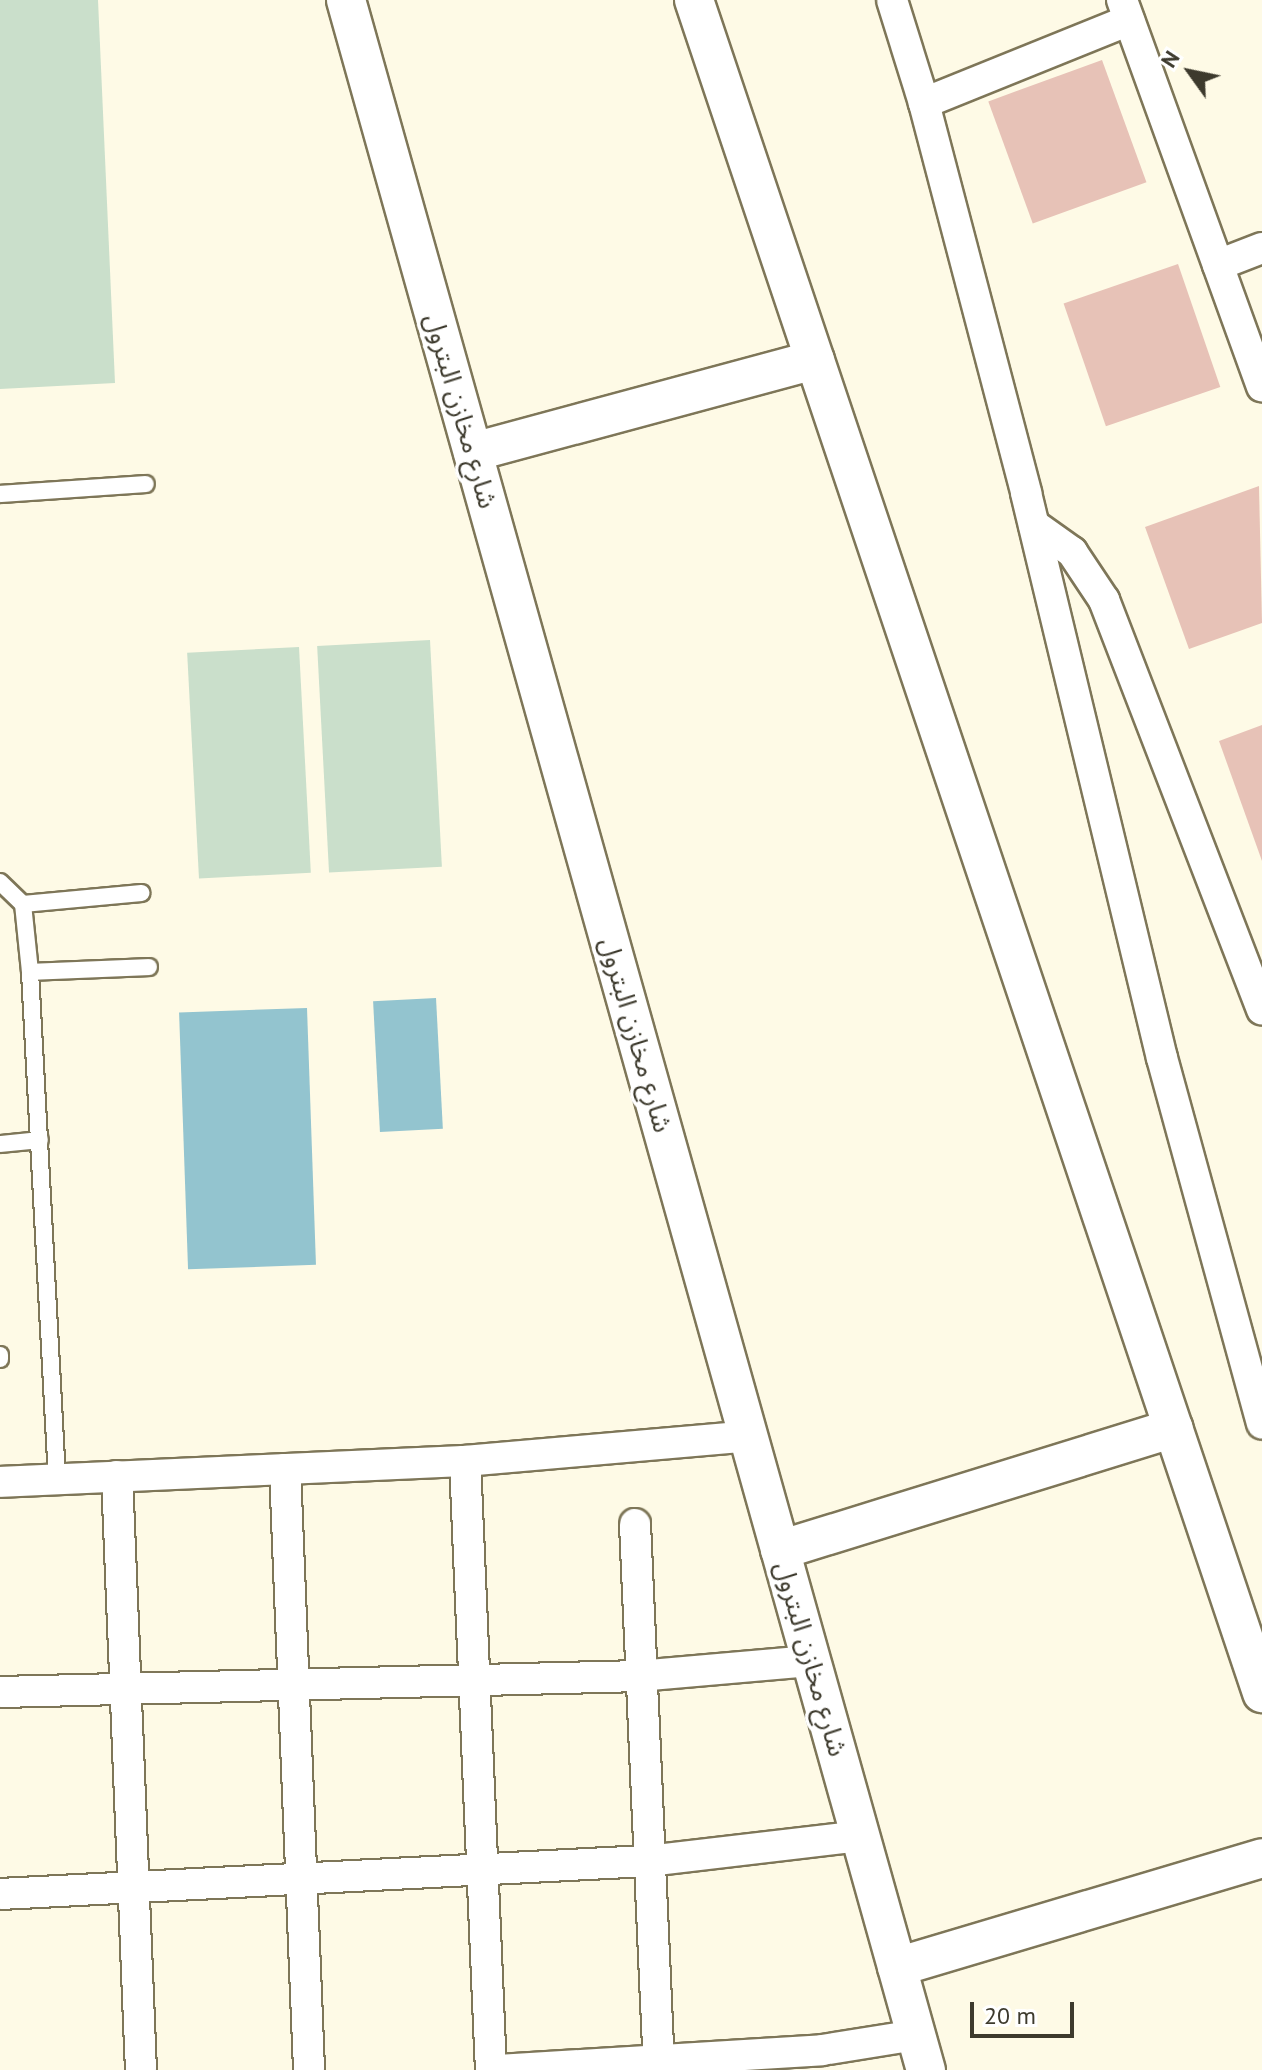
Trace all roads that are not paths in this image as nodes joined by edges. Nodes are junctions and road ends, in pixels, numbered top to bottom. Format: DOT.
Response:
graph roads {
  1 [pos="346,0"];
  2 [pos="694,0"];
  3 [pos="892,0"];
  4 [pos="1126,10"];
  5 [pos="924,103"];
  6 [pos="1262,248"];
  7 [pos="1218,265"];
  8 [pos="815,360"];
  9 [pos="1262,386"];
  10 [pos="473,452"];
  11 [pos="146,484"];
  12 [pos="0,494"];
  13 [pos="1034,525"];
  14 [pos="0,882"];
  15 [pos="141,893"];
  16 [pos="23,904"];
  17 [pos="149,967"];
  18 [pos="30,972"];
  19 [pos="1262,1010"];
  20 [pos="40,1140"];
  21 [pos="0,1144"];
  22 [pos="1262,1424"];
  23 [pos="1173,1428"];
  24 [pos="748,1436"];
  25 [pos="465,1461"];
  26 [pos="285,1469"];
  27 [pos="117,1476"];
  28 [pos="57,1479"];
  29 [pos="0,1482"];
  30 [pos="635,1524"];
  31 [pos="780,1550"];
  32 [pos="812,1661"];
  33 [pos="639,1676"];
  34 [pos="474,1679"];
  35 [pos="294,1681"];
  36 [pos="124,1688"];
  37 [pos="0,1692"];
  38 [pos="1262,1693"];
  39 [pos="860,1836"];
  40 [pos="1262,1858"];
  41 [pos="648,1861"];
  42 [pos="482,1870"];
  43 [pos="302,1882"];
  44 [pos="133,1890"];
  45 [pos="0,1894"];
  46 [pos="897,1967"];
  47 [pos="921,2052"];
  48 [pos="822,2060"];
  49 [pos="659,2066"];
  50 [pos="141,2070"];
  51 [pos="309,2070"];
  52 [pos="491,2070"];
  53 [pos="498,2070"];
  1 -- 10 [label="street, شارع مخازن البترول"];
  2 -- 8 [label="street"];
  3 -- 5 [label="street"];
  4 -- 5 [label="street"];
  4 -- 7 [label="street"];
  5 -- 13 [label="street"];
  6 -- 7 [label="street"];
  7 -- 9 [label="street"];
  8 -- 10 [label="street"];
  8 -- 23 [label="street"];
  10 -- 24 [label="street, شارع مخازن البترول"];
  11 -- 12 [label="lane"];
  13 -- 19 [label="street"];
  13 -- 22 [label="street"];
  14 -- 16 [label="lane"];
  15 -- 16 [label="lane"];
  16 -- 18 [label="lane"];
  17 -- 18 [label="lane"];
  18 -- 20 [label="lane"];
  20 -- 21 [label="lane"];
  20 -- 28 [label="lane"];
  23 -- 31 [label="street"];
  23 -- 38 [label="street"];
  24 -- 25 [label="street"];
  24 -- 31 [label="street, شارع مخازن البترول"];
  25 -- 26 [label="street"];
  25 -- 34 [label="street"];
  26 -- 27 [label="street"];
  26 -- 35 [label="street"];
  27 -- 28 [label="street"];
  27 -- 36 [label="street"];
  28 -- 29 [label="street"];
  30 -- 33 [label="street"];
  31 -- 32 [label="street, شارع مخازن البترول"];
  32 -- 33 [label="street"];
  32 -- 39 [label="street, شارع مخازن البترول"];
  33 -- 34 [label="street"];
  33 -- 41 [label="street"];
  34 -- 35 [label="street"];
  34 -- 42 [label="street"];
  35 -- 36 [label="street"];
  35 -- 43 [label="street"];
  36 -- 37 [label="street"];
  36 -- 44 [label="street"];
  39 -- 41 [label="street"];
  39 -- 46 [label="street, شارع مخازن البترول"];
  40 -- 46 [label="street"];
  41 -- 42 [label="street"];
  41 -- 49 [label="street"];
  42 -- 43 [label="street"];
  42 -- 52 [label="street"];
  43 -- 44 [label="street"];
  43 -- 51 [label="street"];
  44 -- 45 [label="street"];
  44 -- 50 [label="street"];
  46 -- 47 [label="street, شارع مخازن البترول"];
  47 -- 48 [label="street"];
  48 -- 49 [label="street"];
  49 -- 53 [label="street"];
}
